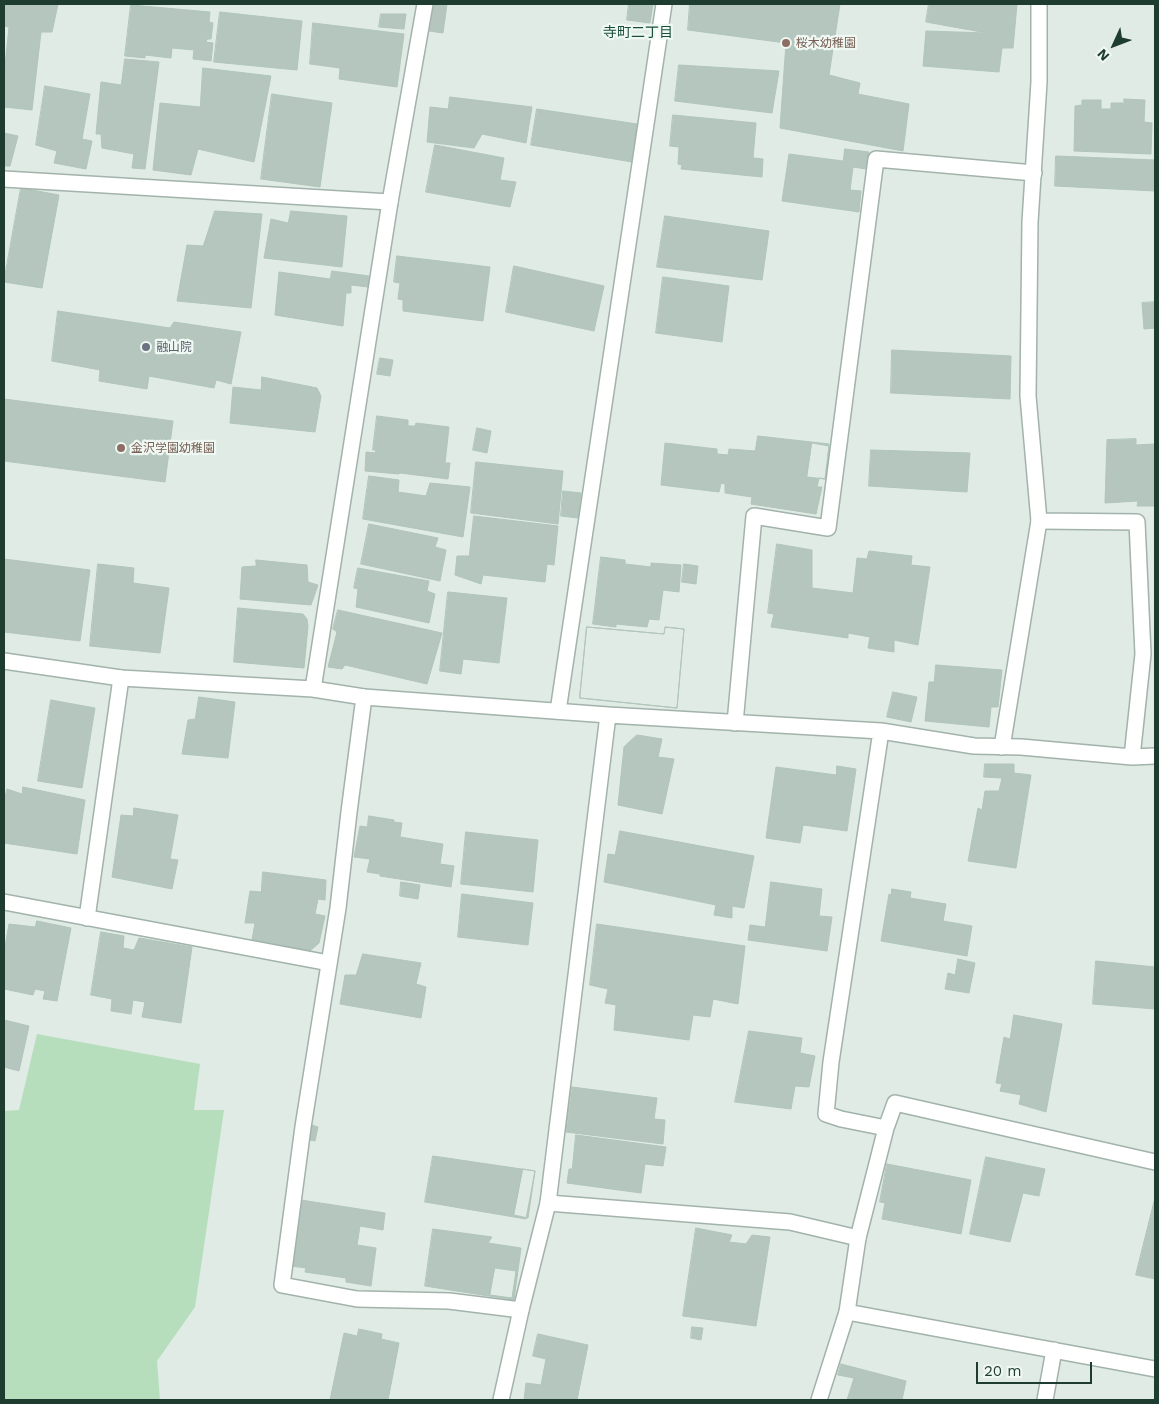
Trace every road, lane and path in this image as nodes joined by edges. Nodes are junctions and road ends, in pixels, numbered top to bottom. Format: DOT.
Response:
graph roads {
  1 [pos="425,4"];
  2 [pos="664,4"];
  3 [pos="1039,4"];
  4 [pos="1034,173"];
  5 [pos="4,179"];
  6 [pos="390,202"];
  7 [pos="1039,521"];
  8 [pos="4,661"];
  9 [pos="121,678"];
  10 [pos="313,689"];
  11 [pos="364,697"];
  12 [pos="558,711"];
  13 [pos="608,715"];
  14 [pos="734,723"];
  15 [pos="881,731"];
  16 [pos="1002,747"];
  17 [pos="1155,756"];
  18 [pos="1132,757"];
  19 [pos="4,902"];
  20 [pos="87,918"];
  21 [pos="329,963"];
  22 [pos="886,1128"];
  23 [pos="1155,1162"];
  24 [pos="548,1203"];
  25 [pos="858,1238"];
  26 [pos="521,1310"];
  27 [pos="848,1312"];
  28 [pos="1054,1350"];
  29 [pos="1155,1369"];
  30 [pos="501,1400"];
  31 [pos="819,1400"];
  32 [pos="1045,1400"];
  1 -- 6 [label="street"];
  2 -- 12 [label="street"];
  3 -- 4 [label="street"];
  4 -- 7 [label="street"];
  4 -- 14 [label="street"];
  5 -- 6 [label="street"];
  6 -- 10 [label="street"];
  7 -- 16 [label="street"];
  7 -- 18 [label="street"];
  8 -- 9 [label="street"];
  9 -- 10 [label="street"];
  9 -- 20 [label="street"];
  10 -- 11 [label="street"];
  11 -- 12 [label="street"];
  11 -- 21 [label="street"];
  12 -- 13 [label="street"];
  13 -- 14 [label="street"];
  13 -- 24 [label="street"];
  14 -- 15 [label="street"];
  15 -- 16 [label="street"];
  15 -- 22 [label="street"];
  16 -- 18 [label="street"];
  17 -- 18 [label="street"];
  19 -- 20 [label="street"];
  20 -- 21 [label="street"];
  21 -- 26 [label="street"];
  22 -- 23 [label="street"];
  22 -- 25 [label="street"];
  24 -- 25 [label="street"];
  24 -- 26 [label="street"];
  25 -- 27 [label="street"];
  26 -- 30 [label="street"];
  27 -- 28 [label="street"];
  27 -- 31 [label="street"];
  28 -- 29 [label="street"];
  28 -- 32 [label="street"];
}
